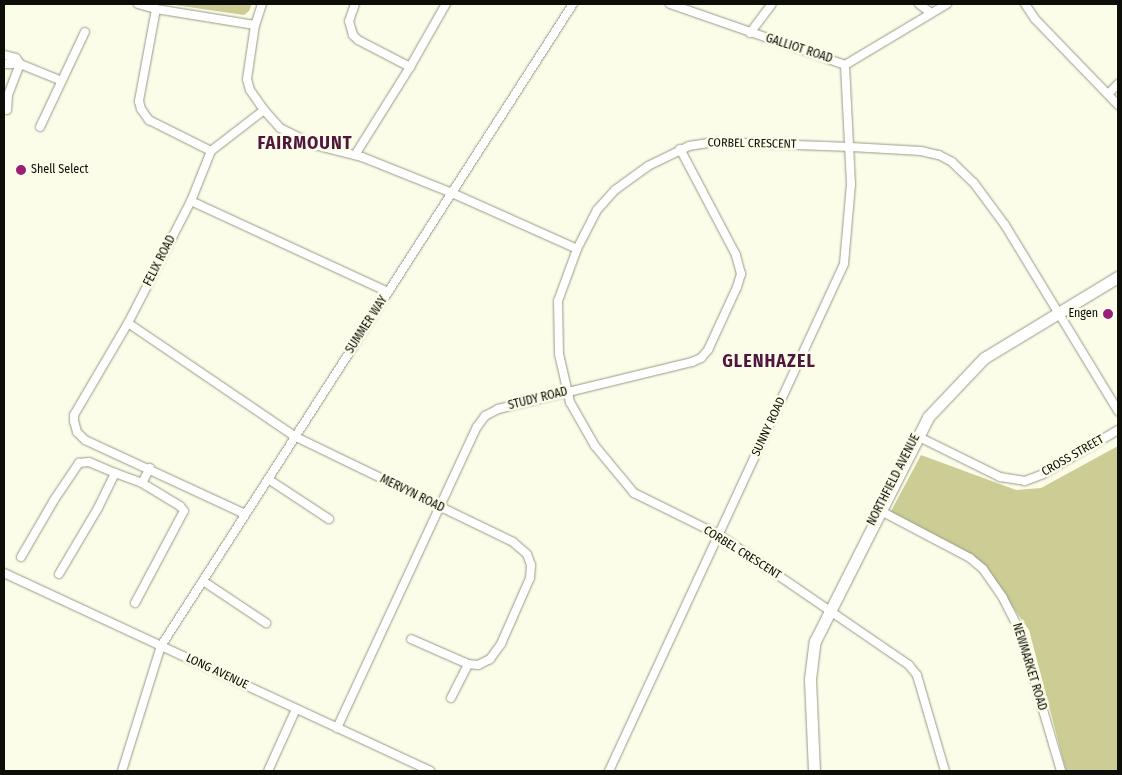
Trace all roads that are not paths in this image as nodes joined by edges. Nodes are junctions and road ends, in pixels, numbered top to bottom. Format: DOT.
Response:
graph roads {
  1 [pos="138,4"];
  2 [pos="262,4"];
  3 [pos="355,4"];
  4 [pos="446,4"];
  5 [pos="573,4"];
  6 [pos="670,4"];
  7 [pos="772,4"];
  8 [pos="919,4"];
  9 [pos="947,4"];
  10 [pos="1025,4"];
  11 [pos="156,9"];
  12 [pos="931,13"];
  13 [pos="255,24"];
  14 [pos="85,32"];
  15 [pos="750,33"];
  16 [pos="4,55"];
  17 [pos="4,64"];
  18 [pos="20,64"];
  19 [pos="846,65"];
  20 [pos="410,68"];
  21 [pos="62,81"];
  22 [pos="1118,84"];
  23 [pos="1108,94"];
  24 [pos="1118,105"];
  25 [pos="7,110"];
  26 [pos="264,110"];
  27 [pos="40,127"];
  28 [pos="851,147"];
  29 [pos="680,149"];
  30 [pos="211,151"];
  31 [pos="354,155"];
  32 [pos="452,193"];
  33 [pos="191,201"];
  34 [pos="577,249"];
  35 [pos="1118,277"];
  36 [pos="388,292"];
  37 [pos="1058,314"];
  38 [pos="128,324"];
  39 [pos="566,392"];
  40 [pos="1118,411"];
  41 [pos="1118,430"];
  42 [pos="917,436"];
  43 [pos="296,437"];
  44 [pos="150,468"];
  45 [pos="115,472"];
  46 [pos="268,479"];
  47 [pos="142,483"];
  48 [pos="441,508"];
  49 [pos="879,510"];
  50 [pos="245,514"];
  51 [pos="329,519"];
  52 [pos="718,535"];
  53 [pos="21,557"];
  54 [pos="4,573"];
  55 [pos="59,574"];
  56 [pos="202,581"];
  57 [pos="135,603"];
  58 [pos="828,610"];
  59 [pos="266,623"];
  60 [pos="411,639"];
  61 [pos="161,646"];
  62 [pos="468,664"];
  63 [pos="451,698"];
  64 [pos="296,709"];
  65 [pos="337,728"];
  66 [pos="416,768"];
  67 [pos="122,771"];
  68 [pos="268,771"];
  69 [pos="430,771"];
  70 [pos="609,771"];
  71 [pos="814,771"];
  72 [pos="945,771"];
  73 [pos="1061,771"];
  1 -- 11 [label="street"];
  2 -- 13 [label="street"];
  3 -- 20 [label="street"];
  4 -- 20 [label="street"];
  5 -- 32 [label="street, SUMMER WAY"];
  6 -- 15 [label="street, GALLIOT ROAD"];
  7 -- 15 [label="street"];
  8 -- 12 [label="street"];
  9 -- 12 [label="street, GALLIOT ROAD"];
  10 -- 23 [label="street"];
  11 -- 13 [label="street"];
  11 -- 30 [label="street"];
  12 -- 19 [label="street, GALLIOT ROAD"];
  13 -- 26 [label="street"];
  14 -- 21 [label="street"];
  15 -- 19 [label="street, GALLIOT ROAD"];
  16 -- 18 [label="street"];
  17 -- 18 [label="street"];
  18 -- 21 [label="street"];
  18 -- 25 [label="street"];
  19 -- 28 [label="street, SUNNY ROAD"];
  20 -- 31 [label="street"];
  21 -- 27 [label="street"];
  22 -- 23 [label="street"];
  23 -- 24 [label="street"];
  26 -- 30 [label="street"];
  26 -- 31 [label="street"];
  28 -- 29 [label="street, CORBEL CRESCENT"];
  28 -- 37 [label="street, CORBEL CRESCENT"];
  28 -- 52 [label="street, SUNNY ROAD"];
  29 -- 34 [label="street, CORBEL CRESCENT"];
  29 -- 39 [label="street, STUDY ROAD"];
  30 -- 33 [label="street, FELIX ROAD"];
  31 -- 32 [label="street"];
  32 -- 34 [label="street"];
  32 -- 36 [label="street, SUMMER WAY"];
  33 -- 36 [label="street"];
  33 -- 38 [label="street, FELIX ROAD"];
  34 -- 39 [label="street, CORBEL CRESCENT"];
  35 -- 37 [label="main road, NORTHFIELD AVENUE"];
  36 -- 43 [label="street, SUMMER WAY"];
  37 -- 40 [label="street, CORBEL CRESCENT"];
  37 -- 42 [label="main road, NORTHFIELD AVENUE"];
  38 -- 43 [label="street, MERVYN ROAD"];
  38 -- 44 [label="street, FELIX ROAD"];
  39 -- 48 [label="street, STUDY ROAD"];
  39 -- 52 [label="street, CORBEL CRESCENT"];
  41 -- 42 [label="street, CROSS STREET"];
  42 -- 49 [label="main road, NORTHFIELD AVENUE"];
  43 -- 46 [label="street, SUMMER WAY"];
  43 -- 48 [label="street, MERVYN ROAD"];
  44 -- 47 [label="street"];
  44 -- 50 [label="street"];
  45 -- 47 [label="street"];
  45 -- 53 [label="street"];
  45 -- 55 [label="street"];
  46 -- 50 [label="street, SUMMER WAY"];
  46 -- 51 [label="street"];
  47 -- 57 [label="street"];
  48 -- 62 [label="street, MERVYN ROAD"];
  48 -- 65 [label="street, STUDY ROAD"];
  49 -- 58 [label="main road, NORTHFIELD AVENUE"];
  49 -- 73 [label="street, NEWMARKET ROAD"];
  50 -- 56 [label="street, SUMMER WAY"];
  52 -- 58 [label="street, CORBEL CRESCENT"];
  52 -- 70 [label="street, SUNNY ROAD"];
  54 -- 61 [label="street, LONG AVENUE"];
  56 -- 59 [label="street"];
  56 -- 61 [label="street, SUMMER WAY"];
  58 -- 71 [label="main road, NORTHFIELD AVENUE"];
  58 -- 72 [label="street, CORBEL CRESCENT"];
  60 -- 62 [label="street"];
  61 -- 64 [label="street, LONG AVENUE"];
  61 -- 67 [label="street, SUMMER WAY"];
  62 -- 63 [label="street"];
  64 -- 65 [label="street, LONG AVENUE"];
  64 -- 68 [label="street"];
  65 -- 66 [label="street, LONG AVENUE"];
  66 -- 69 [label="street, LONG AVENUE"];
}
